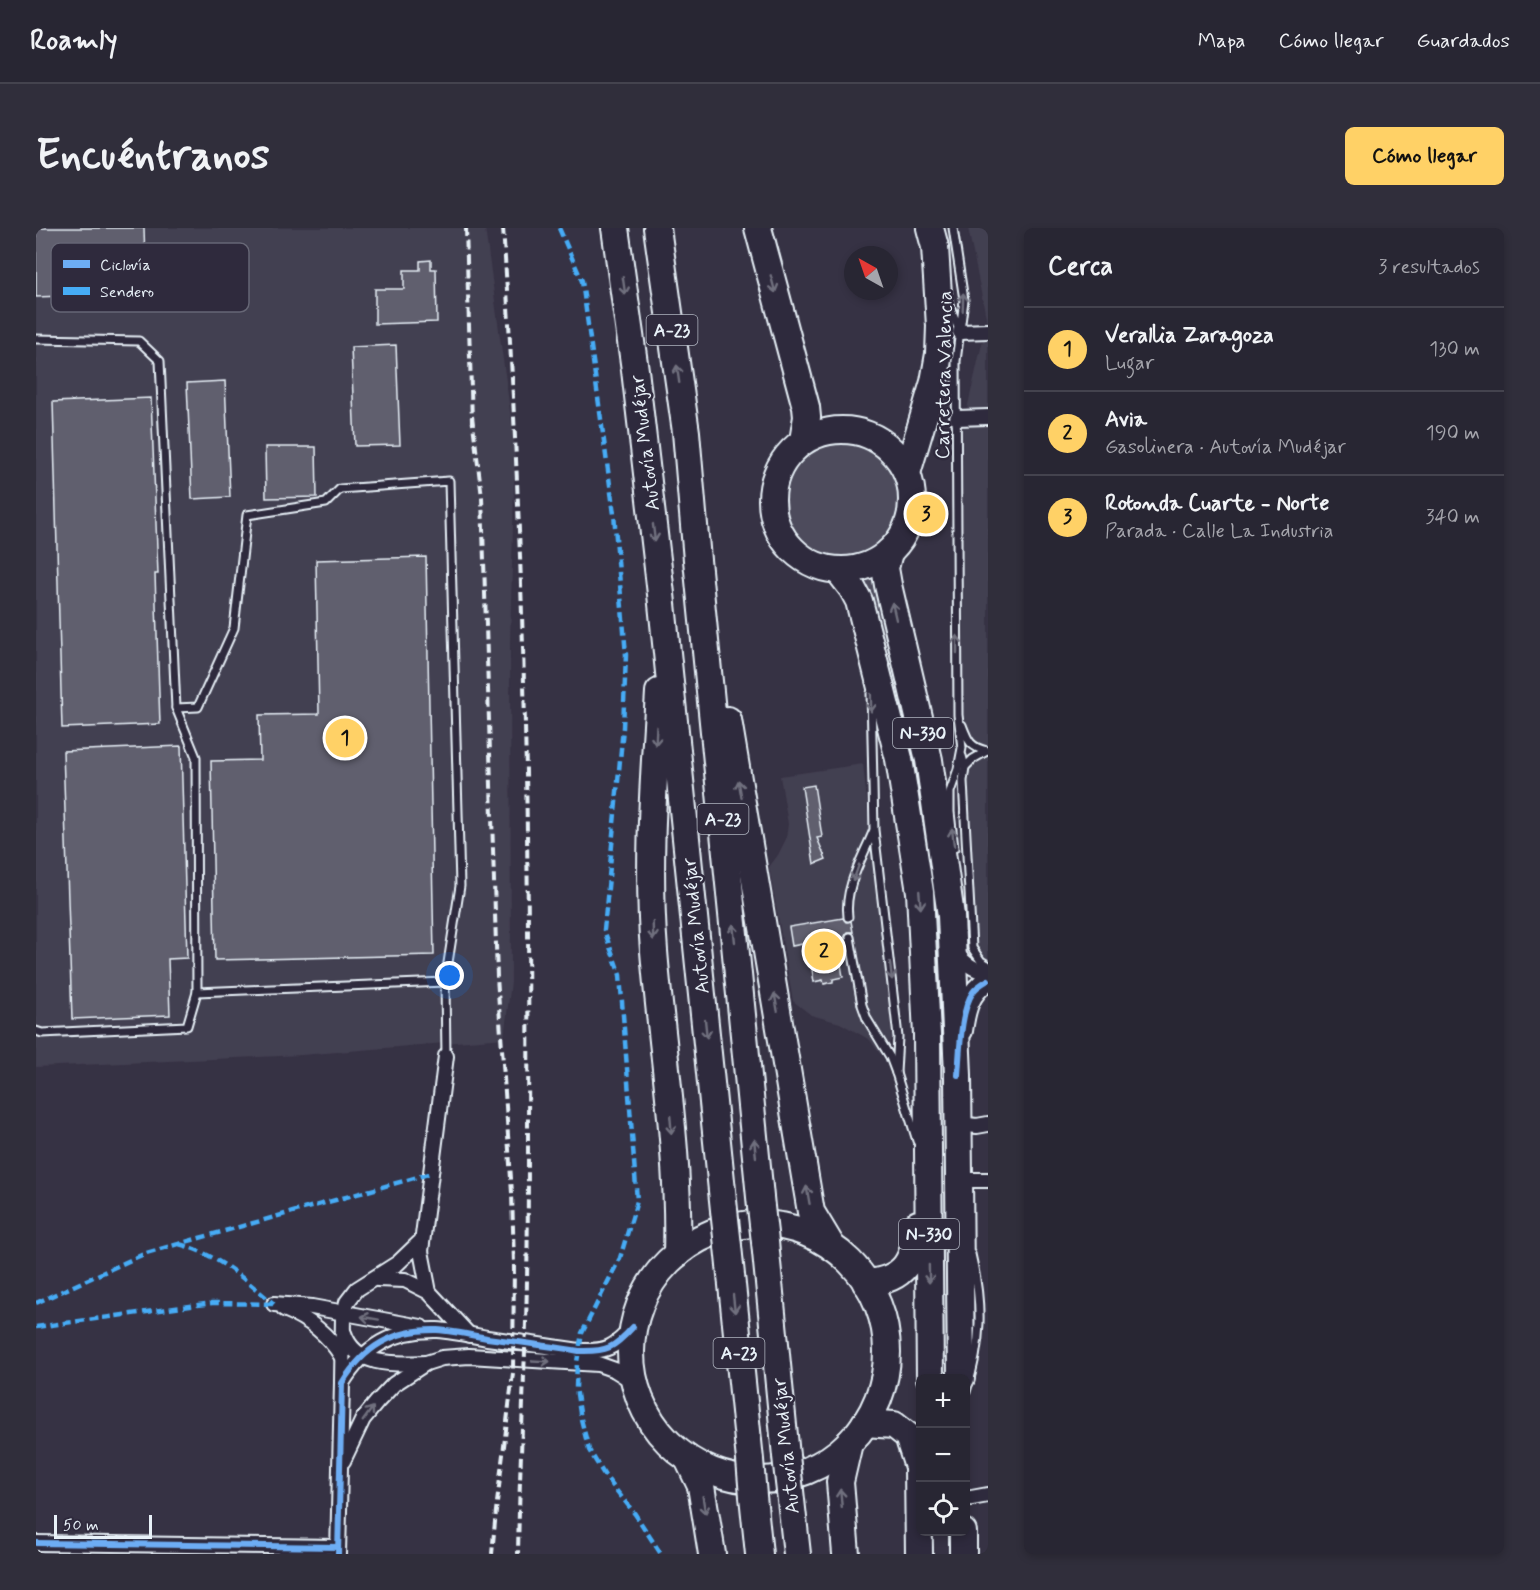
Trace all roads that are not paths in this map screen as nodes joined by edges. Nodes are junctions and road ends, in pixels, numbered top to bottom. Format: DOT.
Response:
graph roads {
  1 [pos="615,228"];
  2 [pos="657,228"];
  3 [pos="758,228"];
  4 [pos="953,228"];
  5 [pos="933,238"];
  6 [pos="947,290"];
  7 [pos="949,301"];
  8 [pos="988,331"];
  9 [pos="960,332"];
  10 [pos="36,339"];
  11 [pos="988,417"];
  12 [pos="957,418"];
  13 [pos="686,432"];
  14 [pos="803,441"];
  15 [pos="907,473"];
  16 [pos="889,552"];
  17 [pos="838,570"];
  18 [pos="661,594"];
  19 [pos="870,644"];
  20 [pos="870,678"];
  21 [pos="871,689"];
  22 [pos="176,708"];
  23 [pos="958,715"];
  24 [pos="961,754"];
  25 [pos="965,767"];
  26 [pos="874,830"];
  27 [pos="955,856"];
  28 [pos="954,887"];
  29 [pos="951,916"];
  30 [pos="848,917"];
  31 [pos="850,937"];
  32 [pos="952,942"];
  33 [pos="988,965"];
  34 [pos="988,973"];
  35 [pos="988,980"];
  36 [pos="445,982"];
  37 [pos="197,992"];
  38 [pos="36,1031"];
  39 [pos="446,1056"];
  40 [pos="896,1073"];
  41 [pos="958,1075"];
  42 [pos="927,1090"];
  43 [pos="958,1124"];
  44 [pos="988,1124"];
  45 [pos="918,1143"];
  46 [pos="959,1180"];
  47 [pos="988,1180"];
  48 [pos="959,1224"];
  49 [pos="421,1241"];
  50 [pos="832,1247"];
  51 [pos="677,1254"];
  52 [pos="372,1279"];
  53 [pos="867,1283"];
  54 [pos="429,1292"];
  55 [pos="344,1313"];
  56 [pos="633,1327"];
  57 [pos="343,1328"];
  58 [pos="438,1330"];
  59 [pos="469,1335"];
  60 [pos="363,1355"];
  61 [pos="342,1358"];
  62 [pos="426,1363"];
  63 [pos="930,1374"];
  64 [pos="961,1374"];
  65 [pos="970,1379"];
  66 [pos="634,1382"];
  67 [pos="342,1383"];
  68 [pos="865,1423"];
  69 [pos="849,1443"];
  70 [pos="688,1460"];
  71 [pos="340,1466"];
  72 [pos="988,1495"];
  73 [pos="970,1498"];
  74 [pos="932,1536"];
  75 [pos="963,1536"];
  76 [pos="36,1543"];
  77 [pos="338,1550"];
  78 [pos="712,1554"];
  79 [pos="759,1554"];
  80 [pos="796,1554"];
  81 [pos="846,1554"];
  82 [pos="918,1554"];
  83 [pos="932,1554"];
  84 [pos="963,1554"];
  1 -- 18 [label="highway, Autovía Mudéjar / A-23, one-way"];
  13 -- 2 [label="highway, Autovía Mudéjar / A-23, one-way"];
  3 -- 14 [label="highway, one-way"];
  9 -- 4 [label="lane, Carretera Valencia, one-way"];
  5 -- 6 [label="lane"];
  5 -- 15 [label="highway"];
  7 -- 9 [label="lane"];
  8 -- 9 [label="street"];
  9 -- 12 [label="lane, Carretera Valencia"];
  10 -- 22 [label="lane"];
  11 -- 12 [label="street"];
  23 -- 12 [label="lane, Carretera Valencia, one-way"];
  50 -- 13 [label="highway, one-way"];
  80 -- 13 [label="highway, Autovía Mudéjar / A-23, one-way, bridge"];
  14 -- 15 [label="highway"];
  14 -- 17 [label="highway"];
  15 -- 16 [label="highway"];
  16 -- 17 [label="highway"];
  29 -- 16 [label="highway, N-330, one-way"];
  17 -- 19 [label="highway, N-330"];
  18 -- 51 [label="highway, one-way"];
  18 -- 79 [label="highway, Autovía Mudéjar / A-23, one-way, bridge"];
  19 -- 20 [label="lane"];
  19 -- 42 [label="highway, N-330, one-way"];
  21 -- 26 [label="lane, one-way"];
  22 -- 36 [label="lane"];
  22 -- 37 [label="lane"];
  23 -- 24 [label="lane, Carretera Valencia"];
  23 -- 25 [label="lane"];
  24 -- 25 [label="lane"];
  27 -- 24 [label="lane, Carretera Valencia, one-way"];
  25 -- 33 [label="lane"];
  26 -- 30 [label="lane, one-way"];
  26 -- 40 [label="lane, one-way"];
  28 -- 29 [label="lane"];
  29 -- 32 [label="highway, N-330"];
  31 -- 40 [label="lane"];
  32 -- 34 [label="street"];
  32 -- 41 [label="highway, N-330"];
  35 -- 41 [label="street"];
  36 -- 37 [label="lane"];
  36 -- 39 [label="lane"];
  37 -- 38 [label="lane"];
  39 -- 49 [label="street"];
  40 -- 45 [label="lane"];
  41 -- 43 [label="highway, N-330"];
  42 -- 45 [label="highway"];
  42 -- 63 [label="highway, N-330, one-way"];
  43 -- 44 [label="street"];
  43 -- 46 [label="highway, N-330"];
  45 -- 53 [label="highway"];
  46 -- 47 [label="street"];
  46 -- 48 [label="highway, N-330"];
  48 -- 64 [label="highway, N-330"];
  48 -- 65 [label="lane"];
  49 -- 52 [label="street"];
  49 -- 54 [label="street"];
  50 -- 51 [label="highway"];
  50 -- 53 [label="highway"];
  51 -- 56 [label="highway"];
  52 -- 54 [label="street"];
  52 -- 55 [label="street"];
  53 -- 68 [label="highway"];
  54 -- 59 [label="street"];
  55 -- 57 [label="street"];
  58 -- 55 [label="street, one-way"];
  55 -- 61 [label="street"];
  56 -- 59 [label="street"];
  56 -- 66 [label="highway"];
  57 -- 60 [label="street"];
  57 -- 61 [label="street"];
  58 -- 59 [label="street"];
  58 -- 60 [label="street"];
  60 -- 62 [label="street"];
  60 -- 67 [label="street"];
  61 -- 67 [label="street"];
  62 -- 66 [label="street, one-way"];
  71 -- 62 [label="street, one-way"];
  66 -- 70 [label="highway"];
  67 -- 71 [label="street"];
  68 -- 69 [label="highway"];
  68 -- 82 [label="highway"];
  69 -- 70 [label="highway"];
  81 -- 69 [label="highway, one-way"];
  70 -- 78 [label="highway, one-way"];
  71 -- 77 [label="street"];
  72 -- 73 [label="street"];
  74 -- 83 [label="highway"];
  75 -- 84 [label="highway"];
  76 -- 77 [label="street"];
}
